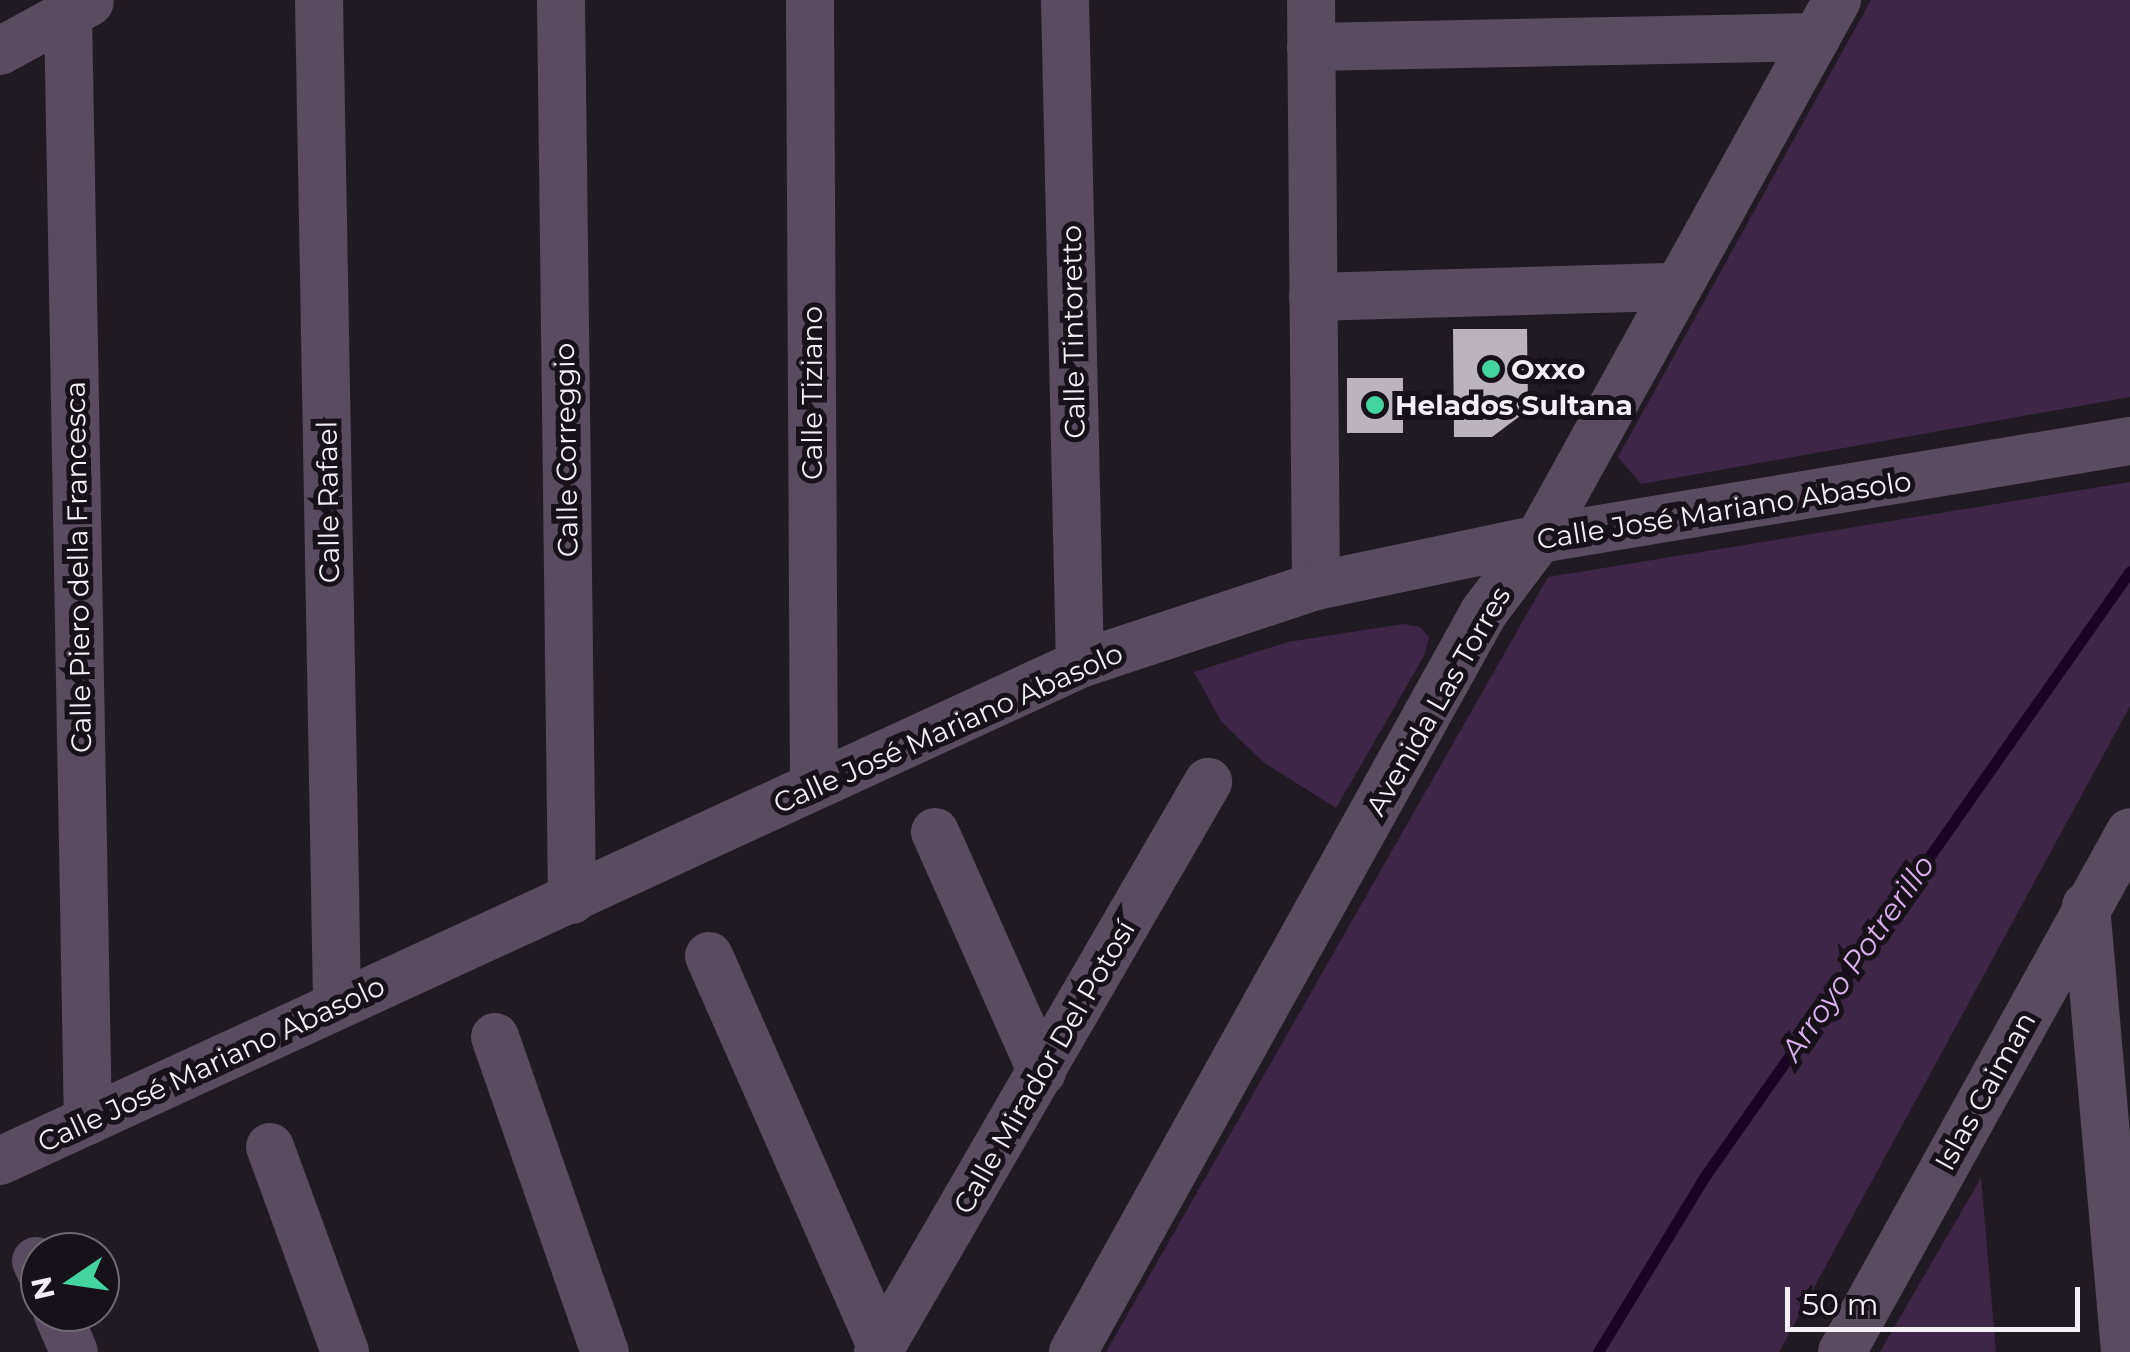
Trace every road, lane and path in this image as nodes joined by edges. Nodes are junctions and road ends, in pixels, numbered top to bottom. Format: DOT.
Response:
graph roads {
  1 [pos="319,0"];
  2 [pos="561,0"];
  3 [pos="810,0"];
  4 [pos="1066,0"];
  5 [pos="1311,0"];
  6 [pos="81,7"];
  7 [pos="1827,19"];
  8 [pos="1312,48"];
  9 [pos="0,51"];
  10 [pos="1678,288"];
  11 [pos="1313,298"];
  12 [pos="2130,441"];
  13 [pos="1539,538"];
  14 [pos="1316,586"];
  15 [pos="1080,664"];
  16 [pos="1208,782"];
  17 [pos="814,786"];
  18 [pos="935,832"];
  19 [pos="2130,832"];
  20 [pos="572,900"];
  21 [pos="2086,906"];
  22 [pos="709,956"];
  23 [pos="336,1005"];
  24 [pos="495,1037"];
  25 [pos="1042,1072"];
  26 [pos="88,1122"];
  27 [pos="270,1147"];
  28 [pos="0,1160"];
  29 [pos="879,1349"];
  30 [pos="345,1352"];
  31 [pos="605,1352"];
  32 [pos="1072,1352"];
  33 [pos="1842,1352"];
  34 [pos="2125,1352"];
  1 -- 23 [label="street, Calle Rafael"];
  2 -- 20 [label="street, Calle Correggio"];
  3 -- 17 [label="street, Calle Tiziano"];
  4 -- 15 [label="street, Calle Tintoretto"];
  5 -- 8 [label="street"];
  6 -- 9 [label="street"];
  6 -- 26 [label="street, Calle Piero della Francesca"];
  7 -- 8 [label="street"];
  7 -- 10 [label="street, Avenida Las Torres"];
  8 -- 11 [label="street"];
  10 -- 11 [label="street"];
  10 -- 13 [label="street, Avenida Las Torres"];
  11 -- 14 [label="street"];
  12 -- 13 [label="street, Calle José Mariano Abasolo"];
  13 -- 14 [label="street, Calle José Mariano Abasolo"];
  13 -- 32 [label="street, Avenida Las Torres"];
  14 -- 15 [label="street, Calle José Mariano Abasolo"];
  15 -- 17 [label="street, Calle José Mariano Abasolo"];
  16 -- 25 [label="street, Calle Mirador Del Potosí"];
  17 -- 20 [label="street, Calle José Mariano Abasolo"];
  18 -- 25 [label="street"];
  19 -- 21 [label="street, Islas Caiman"];
  20 -- 23 [label="street, Calle José Mariano Abasolo"];
  21 -- 33 [label="street, Islas Caiman"];
  21 -- 34 [label="street"];
  22 -- 29 [label="street"];
  23 -- 26 [label="street, Calle José Mariano Abasolo"];
  24 -- 31 [label="street"];
  25 -- 29 [label="street, Calle Mirador Del Potosí"];
  26 -- 28 [label="street, Calle José Mariano Abasolo"];
  27 -- 30 [label="street"];
}
